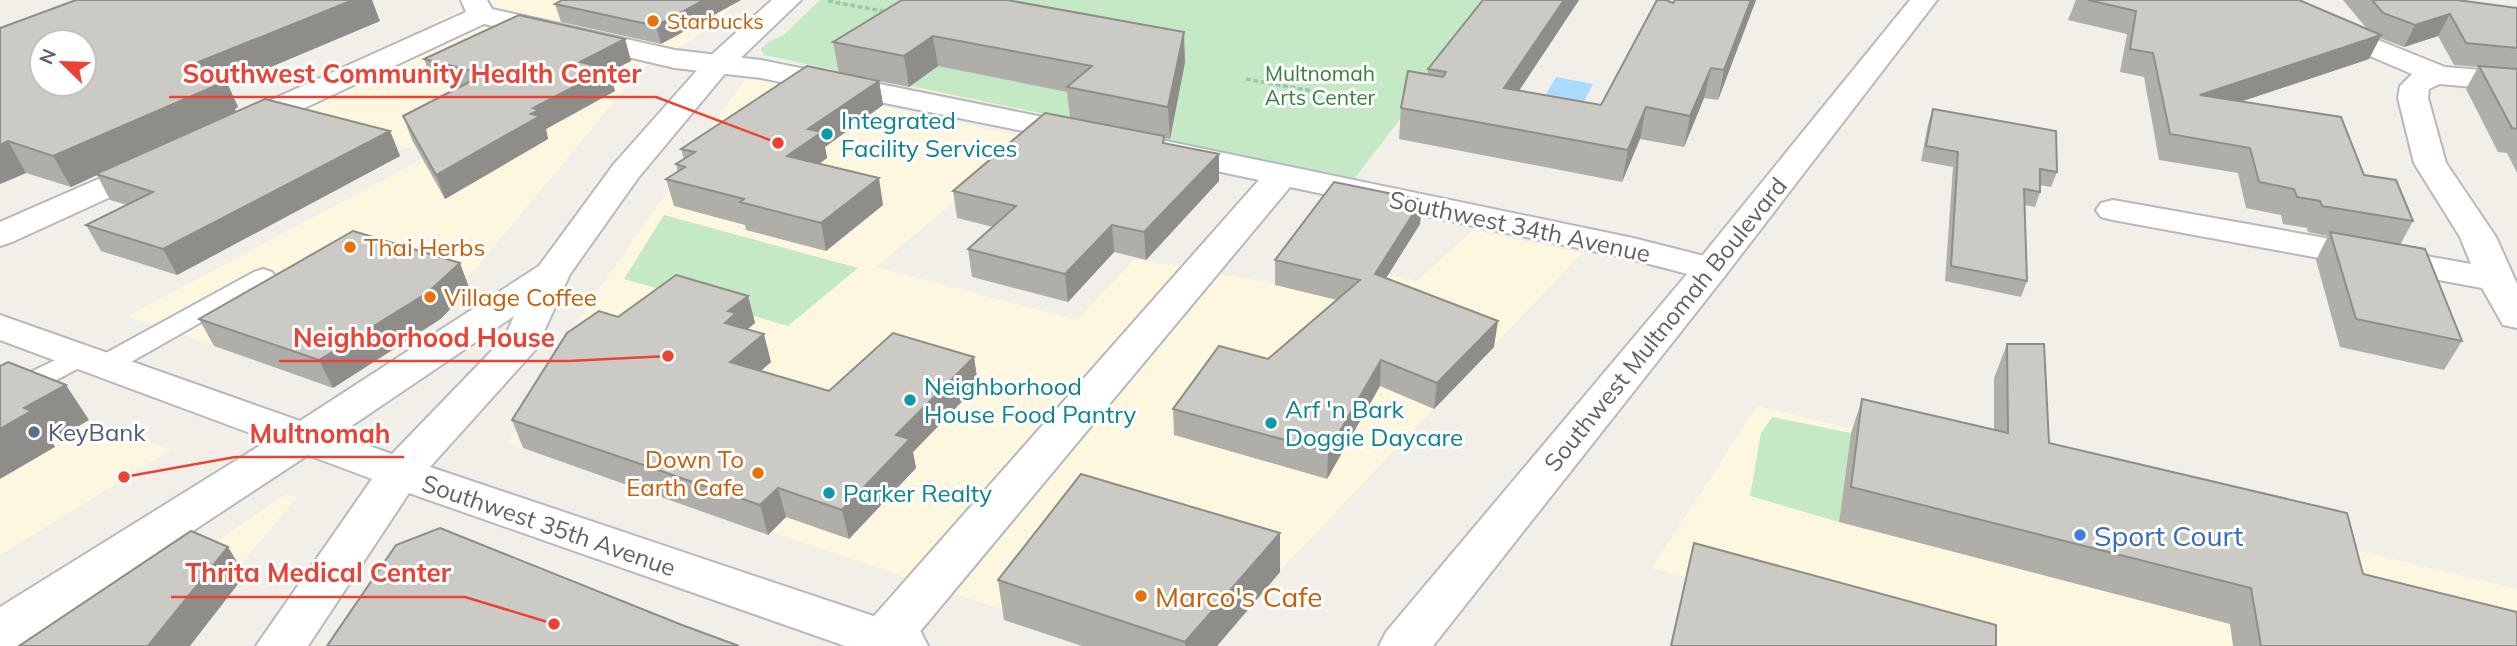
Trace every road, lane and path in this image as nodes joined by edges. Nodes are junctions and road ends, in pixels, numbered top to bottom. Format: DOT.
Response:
graph roads {
  1 [pos="788,0"];
  2 [pos="1924,0"];
  3 [pos="836,2"];
  4 [pos="477,8"];
  5 [pos="889,12"];
  6 [pos="2307,19"];
  7 [pos="718,64"];
  8 [pos="2440,75"];
  9 [pos="1246,79"];
  10 [pos="2517,82"];
  11 [pos="1367,101"];
  12 [pos="215,137"];
  13 [pos="177,154"];
  14 [pos="1283,174"];
  15 [pos="2113,210"];
  16 [pos="0,235"];
  17 [pos="1712,270"];
  18 [pos="552,274"];
  19 [pos="263,277"];
  20 [pos="2496,279"];
  21 [pos="2517,317"];
  22 [pos="0,327"];
  23 [pos="92,361"];
  24 [pos="0,399"];
  25 [pos="305,437"];
  26 [pos="399,474"];
  27 [pos="0,632"];
  28 [pos="894,642"];
  29 [pos="281,646"];
  30 [pos="1404,646"];
  1 -- 7 [label="street"];
  2 -- 17 [label="street, Southwest Multnomah Boulevard"];
  3 -- 5 [label="path"];
  4 -- 7 [label="street, Southwest 34th Avenue"];
  4 -- 12 [label="street"];
  6 -- 8 [label="street"];
  7 -- 14 [label="street, Southwest 34th Avenue"];
  7 -- 18 [label="street"];
  8 -- 10 [label="street"];
  8 -- 20 [label="street"];
  9 -- 11 [label="path"];
  13 -- 16 [label="street"];
  14 -- 17 [label="street, Southwest 34th Avenue"];
  14 -- 28 [label="street"];
  15 -- 20 [label="street"];
  17 -- 30 [label="street, Southwest Multnomah Boulevard"];
  18 -- 25 [label="street"];
  18 -- 26 [label="street"];
  19 -- 23 [label="lane"];
  20 -- 21 [label="street"];
  22 -- 23 [label="street, Southwest 35th Avenue"];
  23 -- 24 [label="lane"];
  23 -- 25 [label="street, Southwest 35th Avenue"];
  25 -- 26 [label="street, Southwest 35th Avenue"];
  25 -- 27 [label="street"];
  26 -- 28 [label="street, Southwest 35th Avenue"];
  26 -- 29 [label="street"];
}
